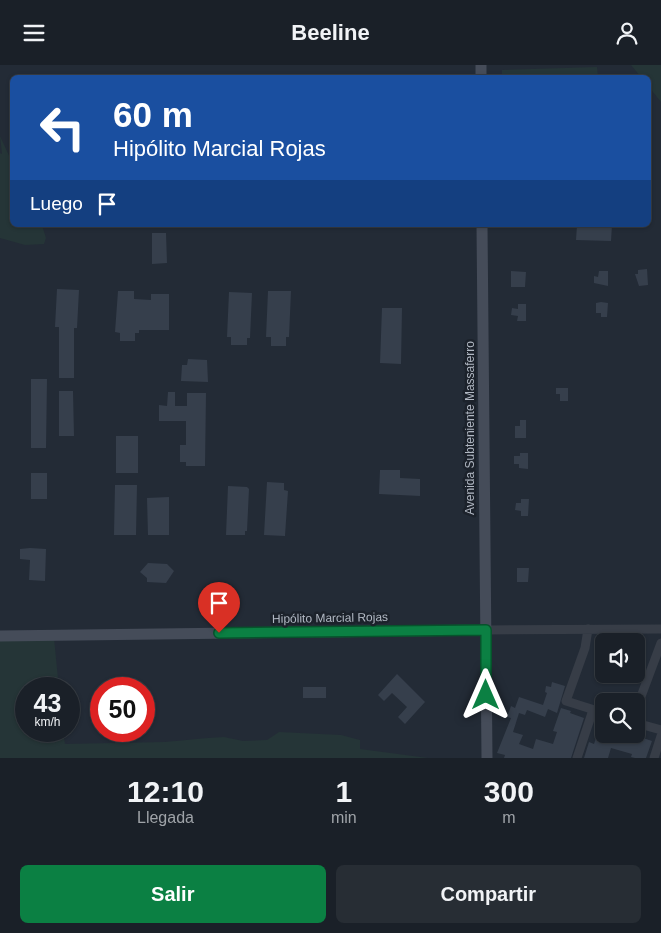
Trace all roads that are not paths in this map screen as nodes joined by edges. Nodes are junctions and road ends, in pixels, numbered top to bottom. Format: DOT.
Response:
graph roads {
  1 [pos="482,227"];
  2 [pos="588,629"];
  3 [pos="661,629"];
  4 [pos="486,630"];
  5 [pos="0,636"];
  6 [pos="661,643"];
  7 [pos="642,693"];
  8 [pos="593,710"];
  9 [pos="645,726"];
  10 [pos="661,730"];
  11 [pos="661,737"];
  12 [pos="487,758"];
  13 [pos="577,758"];
  14 [pos="654,758"];
  1 -- 4 [label="main road, Avenida Subteniente Massaferro"];
  2 -- 3 [label="street, Hipólito Marcial Rojas"];
  2 -- 4 [label="street, Hipólito Marcial Rojas"];
  2 -- 8 [label="street"];
  4 -- 5 [label="main road, Hipólito Marcial Rojas"];
  4 -- 12 [label="main road, Avenida Subteniente Massaferro"];
  6 -- 7 [label="street"];
  8 -- 13 [label="street"];
  9 -- 10 [label="street"];
  11 -- 14 [label="street"];
}
